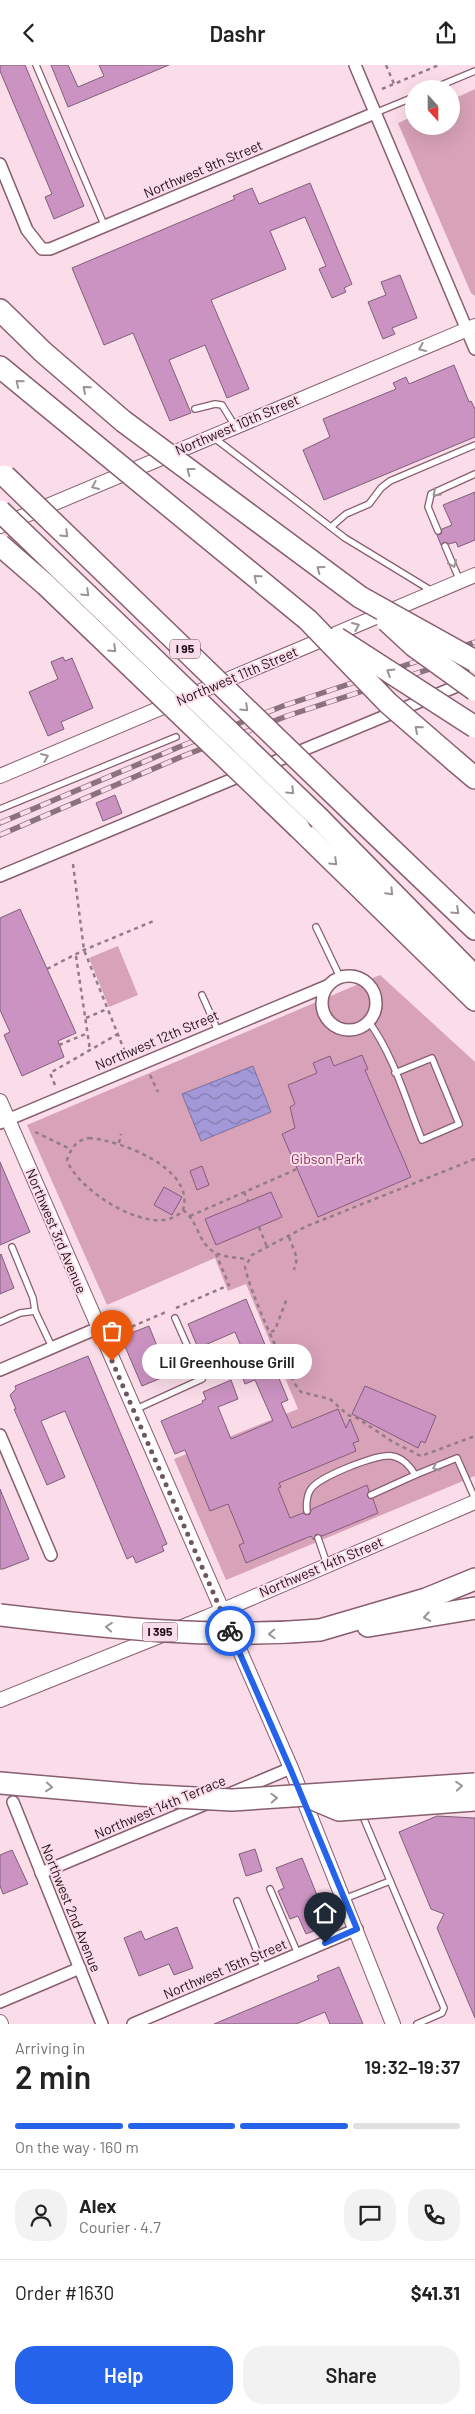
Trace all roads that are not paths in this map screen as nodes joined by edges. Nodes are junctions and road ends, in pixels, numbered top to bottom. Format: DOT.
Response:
graph roads {
  1 [pos="36,65"];
  2 [pos="355,65"];
  3 [pos="475,71"];
  4 [pos="454,80"];
  5 [pos="405,101"];
  6 [pos="375,113"];
  7 [pos="0,164"];
  8 [pos="4,183"];
  9 [pos="105,227"];
  10 [pos="0,310"];
  11 [pos="471,327"];
  12 [pos="475,349"];
  13 [pos="0,367"];
  14 [pos="195,409"];
  15 [pos="234,427"];
  16 [pos="211,436"];
  17 [pos="475,445"];
  18 [pos="3,473"];
  19 [pos="475,474"];
  20 [pos="0,511"];
  21 [pos="0,526"];
  22 [pos="331,527"];
  23 [pos="438,531"];
  24 [pos="0,545"];
  25 [pos="445,546"];
  26 [pos="475,575"];
  27 [pos="460,581"];
  28 [pos="434,593"];
  29 [pos="360,597"];
  30 [pos="308,620"];
  31 [pos="475,661"];
  32 [pos="475,679"];
  33 [pos="475,690"];
  34 [pos="475,727"];
  35 [pos="176,737"];
  36 [pos="0,776"];
  37 [pos="475,778"];
  38 [pos="0,809"];
  39 [pos="0,876"];
  40 [pos="316,927"];
  41 [pos="475,929"];
  42 [pos="340,977"];
  43 [pos="475,977"];
  44 [pos="327,986"];
  45 [pos="202,995"];
  46 [pos="475,1000"];
  47 [pos="369,1022"];
  48 [pos="218,1031"];
  49 [pos="395,1073"];
  50 [pos="0,1101"];
  51 [pos="4,1122"];
  52 [pos="12,1247"];
  53 [pos="35,1311"];
  54 [pos="175,1318"];
  55 [pos="0,1322"];
  56 [pos="98,1328"];
  57 [pos="52,1347"];
  58 [pos="0,1369"];
  59 [pos="134,1410"];
  60 [pos="0,1435"];
  61 [pos="415,1475"];
  62 [pos="371,1495"];
  63 [pos="475,1501"];
  64 [pos="307,1511"];
  65 [pos="318,1538"];
  66 [pos="51,1555"];
  67 [pos="327,1563"];
  68 [pos="475,1579"];
  69 [pos="475,1608"];
  70 [pos="221,1610"];
  71 [pos="0,1615"];
  72 [pos="320,1630"];
  73 [pos="0,1700"];
  74 [pos="290,1768"];
  75 [pos="0,1783"];
  76 [pos="475,1784"];
  77 [pos="302,1793"];
  78 [pos="353,1793"];
  79 [pos="401,1797"];
  80 [pos="410,1798"];
  81 [pos="13,1802"];
  82 [pos="475,1802"];
  83 [pos="41,1873"];
  84 [pos="390,1881"];
  85 [pos="270,1889"];
  86 [pos="344,1899"];
  87 [pos="237,1901"];
  88 [pos="357,1929"];
  89 [pos="298,1954"];
  90 [pos="80,1968"];
  91 [pos="264,1969"];
  92 [pos="0,2002"];
  93 [pos="102,2024"];
  94 [pos="133,2024"];
  95 [pos="393,2024"];
  96 [pos="418,2024"];
  1 -- 9 [label="lane"];
  2 -- 6 [label="street"];
  3 -- 4 [label="lane"];
  5 -- 6 [label="lane"];
  6 -- 9 [label="street, Northwest 9th Street"];
  6 -- 11 [label="street"];
  7 -- 8 [label="street"];
  8 -- 9 [label="street, Northwest 9th Street"];
  29 -- 10 [label="highway, one-way, bridge"];
  11 -- 12 [label="street"];
  11 -- 15 [label="street, Northwest 10th Street, one-way"];
  30 -- 13 [label="highway, one-way, bridge"];
  14 -- 15 [label="lane"];
  15 -- 16 [label="street, Northwest 10th Street"];
  16 -- 21 [label="street, Northwest 10th Street, one-way"];
  16 -- 22 [label="lane"];
  17 -- 22 [label="lane"];
  18 -- 41 [label="highway, I 95, one-way, bridge"];
  19 -- 23 [label="lane, one-way"];
  20 -- 43 [label="highway, one-way, bridge"];
  22 -- 28 [label="lane"];
  24 -- 46 [label="highway, one-way, bridge"];
  25 -- 27 [label="lane, one-way"];
  26 -- 27 [label="street, Northwest 11th Street"];
  27 -- 28 [label="street, Northwest 11th Street"];
  36 -- 28 [label="street, Northwest 11th Street, one-way"];
  29 -- 31 [label="highway, bridge"];
  29 -- 33 [label="highway, bridge"];
  34 -- 30 [label="highway, one-way, bridge"];
  37 -- 30 [label="highway, one-way, bridge"];
  32 -- 39 [label="street"];
  35 -- 38 [label="lane"];
  40 -- 42 [label="lane"];
  42 -- 44 [label="street, Northwest 12th Street"];
  42 -- 47 [label="street"];
  44 -- 47 [label="street"];
  44 -- 48 [label="street, Northwest 12th Street"];
  45 -- 48 [label="lane"];
  47 -- 49 [label="lane"];
  48 -- 51 [label="street, Northwest 12th Street"];
  49 -- 49 [label="lane"];
  50 -- 51 [label="street, Northwest 3rd Avenue"];
  51 -- 56 [label="street, Northwest 3rd Avenue"];
  52 -- 53 [label="lane"];
  53 -- 55 [label="lane"];
  53 -- 57 [label="lane"];
  54 -- 59 [label="lane"];
  56 -- 57 [label="street"];
  56 -- 59 [label="street, Northwest 3rd Avenue"];
  57 -- 58 [label="street"];
  59 -- 70 [label="street, Northwest 3rd Avenue"];
  60 -- 66 [label="street"];
  61 -- 62 [label="lane"];
  63 -- 61 [label="lane, one-way"];
  61 -- 64 [label="lane"];
  63 -- 67 [label="street, Northwest 14th Street"];
  65 -- 67 [label="lane"];
  67 -- 70 [label="street, Northwest 14th Street"];
  68 -- 72 [label="highway"];
  69 -- 72 [label="highway, I 395, one-way"];
  70 -- 73 [label="street, Northwest 14th Street"];
  70 -- 74 [label="street, Northwest 3rd Avenue"];
  72 -- 71 [label="highway, I 395, one-way, bridge"];
  74 -- 77 [label="street, Northwest 3rd Avenue"];
  74 -- 83 [label="street, Northwest 14th Terrace"];
  75 -- 77 [label="highway, one-way, bridge"];
  77 -- 76 [label="highway, one-way, bridge"];
  77 -- 78 [label="lane"];
  77 -- 82 [label="highway, bridge"];
  77 -- 86 [label="street, Northwest 3rd Avenue"];
  78 -- 79 [label="lane"];
  78 -- 84 [label="lane"];
  80 -- 82 [label="lane"];
  81 -- 83 [label="street, Northwest 2nd Avenue"];
  83 -- 90 [label="street, Northwest 2nd Avenue"];
  84 -- 86 [label="lane"];
  84 -- 96 [label="lane"];
  85 -- 89 [label="lane"];
  86 -- 88 [label="street, Northwest 3rd Avenue"];
  87 -- 91 [label="lane"];
  88 -- 89 [label="street, Northwest 15th Street"];
  88 -- 95 [label="street, Northwest 3rd Avenue"];
  89 -- 91 [label="street, Northwest 15th Street"];
  90 -- 92 [label="street"];
  90 -- 93 [label="street, Northwest 2nd Avenue"];
  91 -- 94 [label="street, Northwest 15th Street"];
}
